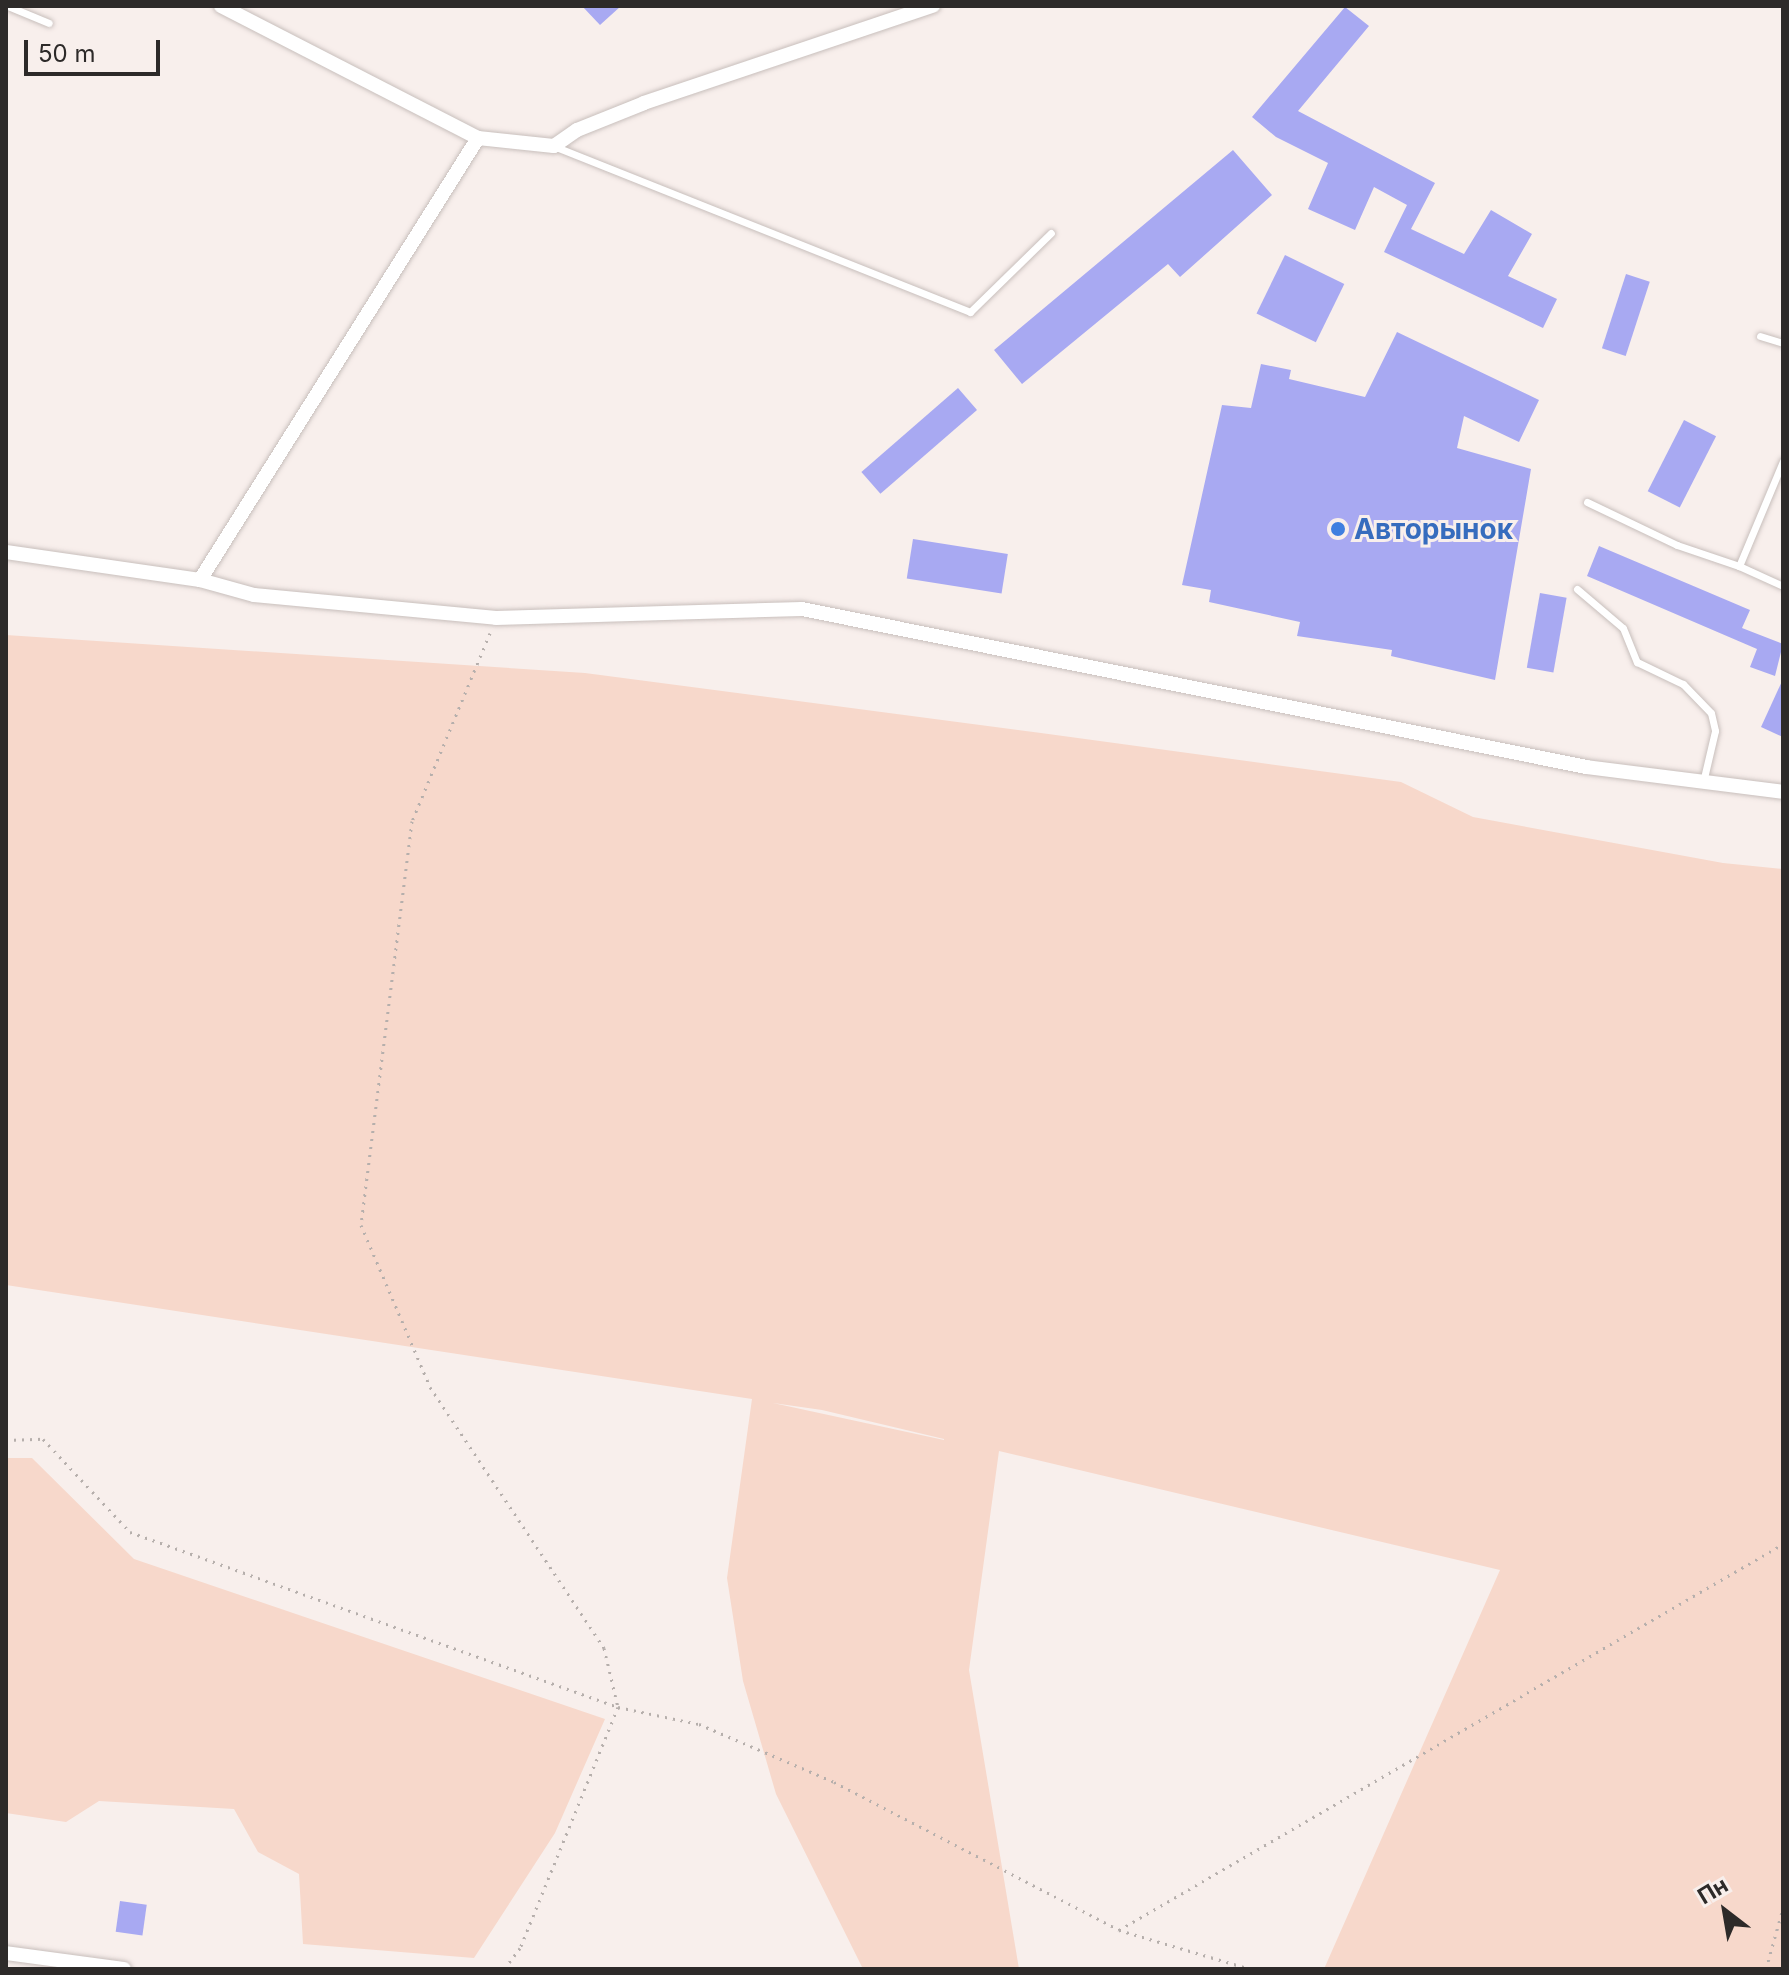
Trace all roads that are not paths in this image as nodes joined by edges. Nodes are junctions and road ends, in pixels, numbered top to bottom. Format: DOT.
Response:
graph roads {
  1 [pos="8,6"];
  2 [pos="221,6"];
  3 [pos="933,6"];
  4 [pos="49,23"];
  5 [pos="478,138"];
  6 [pos="554,146"];
  7 [pos="1051,233"];
  8 [pos="1760,336"];
  9 [pos="1783,343"];
  10 [pos="1783,461"];
  11 [pos="1587,502"];
  12 [pos="6,552"];
  13 [pos="1739,566"];
  14 [pos="200,580"];
  15 [pos="1783,586"];
  16 [pos="1577,589"];
  17 [pos="1703,782"];
  18 [pos="1783,792"];
  19 [pos="6,1953"];
  20 [pos="124,1969"];
  1 -- 4 [label="lane"];
  2 -- 5 [label="street"];
  3 -- 6 [label="street"];
  5 -- 6 [label="street"];
  5 -- 14 [label="street"];
  6 -- 7 [label="lane"];
  8 -- 9 [label="lane"];
  10 -- 13 [label="lane"];
  11 -- 13 [label="lane"];
  12 -- 14 [label="street"];
  13 -- 15 [label="lane"];
  14 -- 17 [label="street"];
  16 -- 17 [label="lane"];
  17 -- 18 [label="street"];
  19 -- 20 [label="street"];
}
